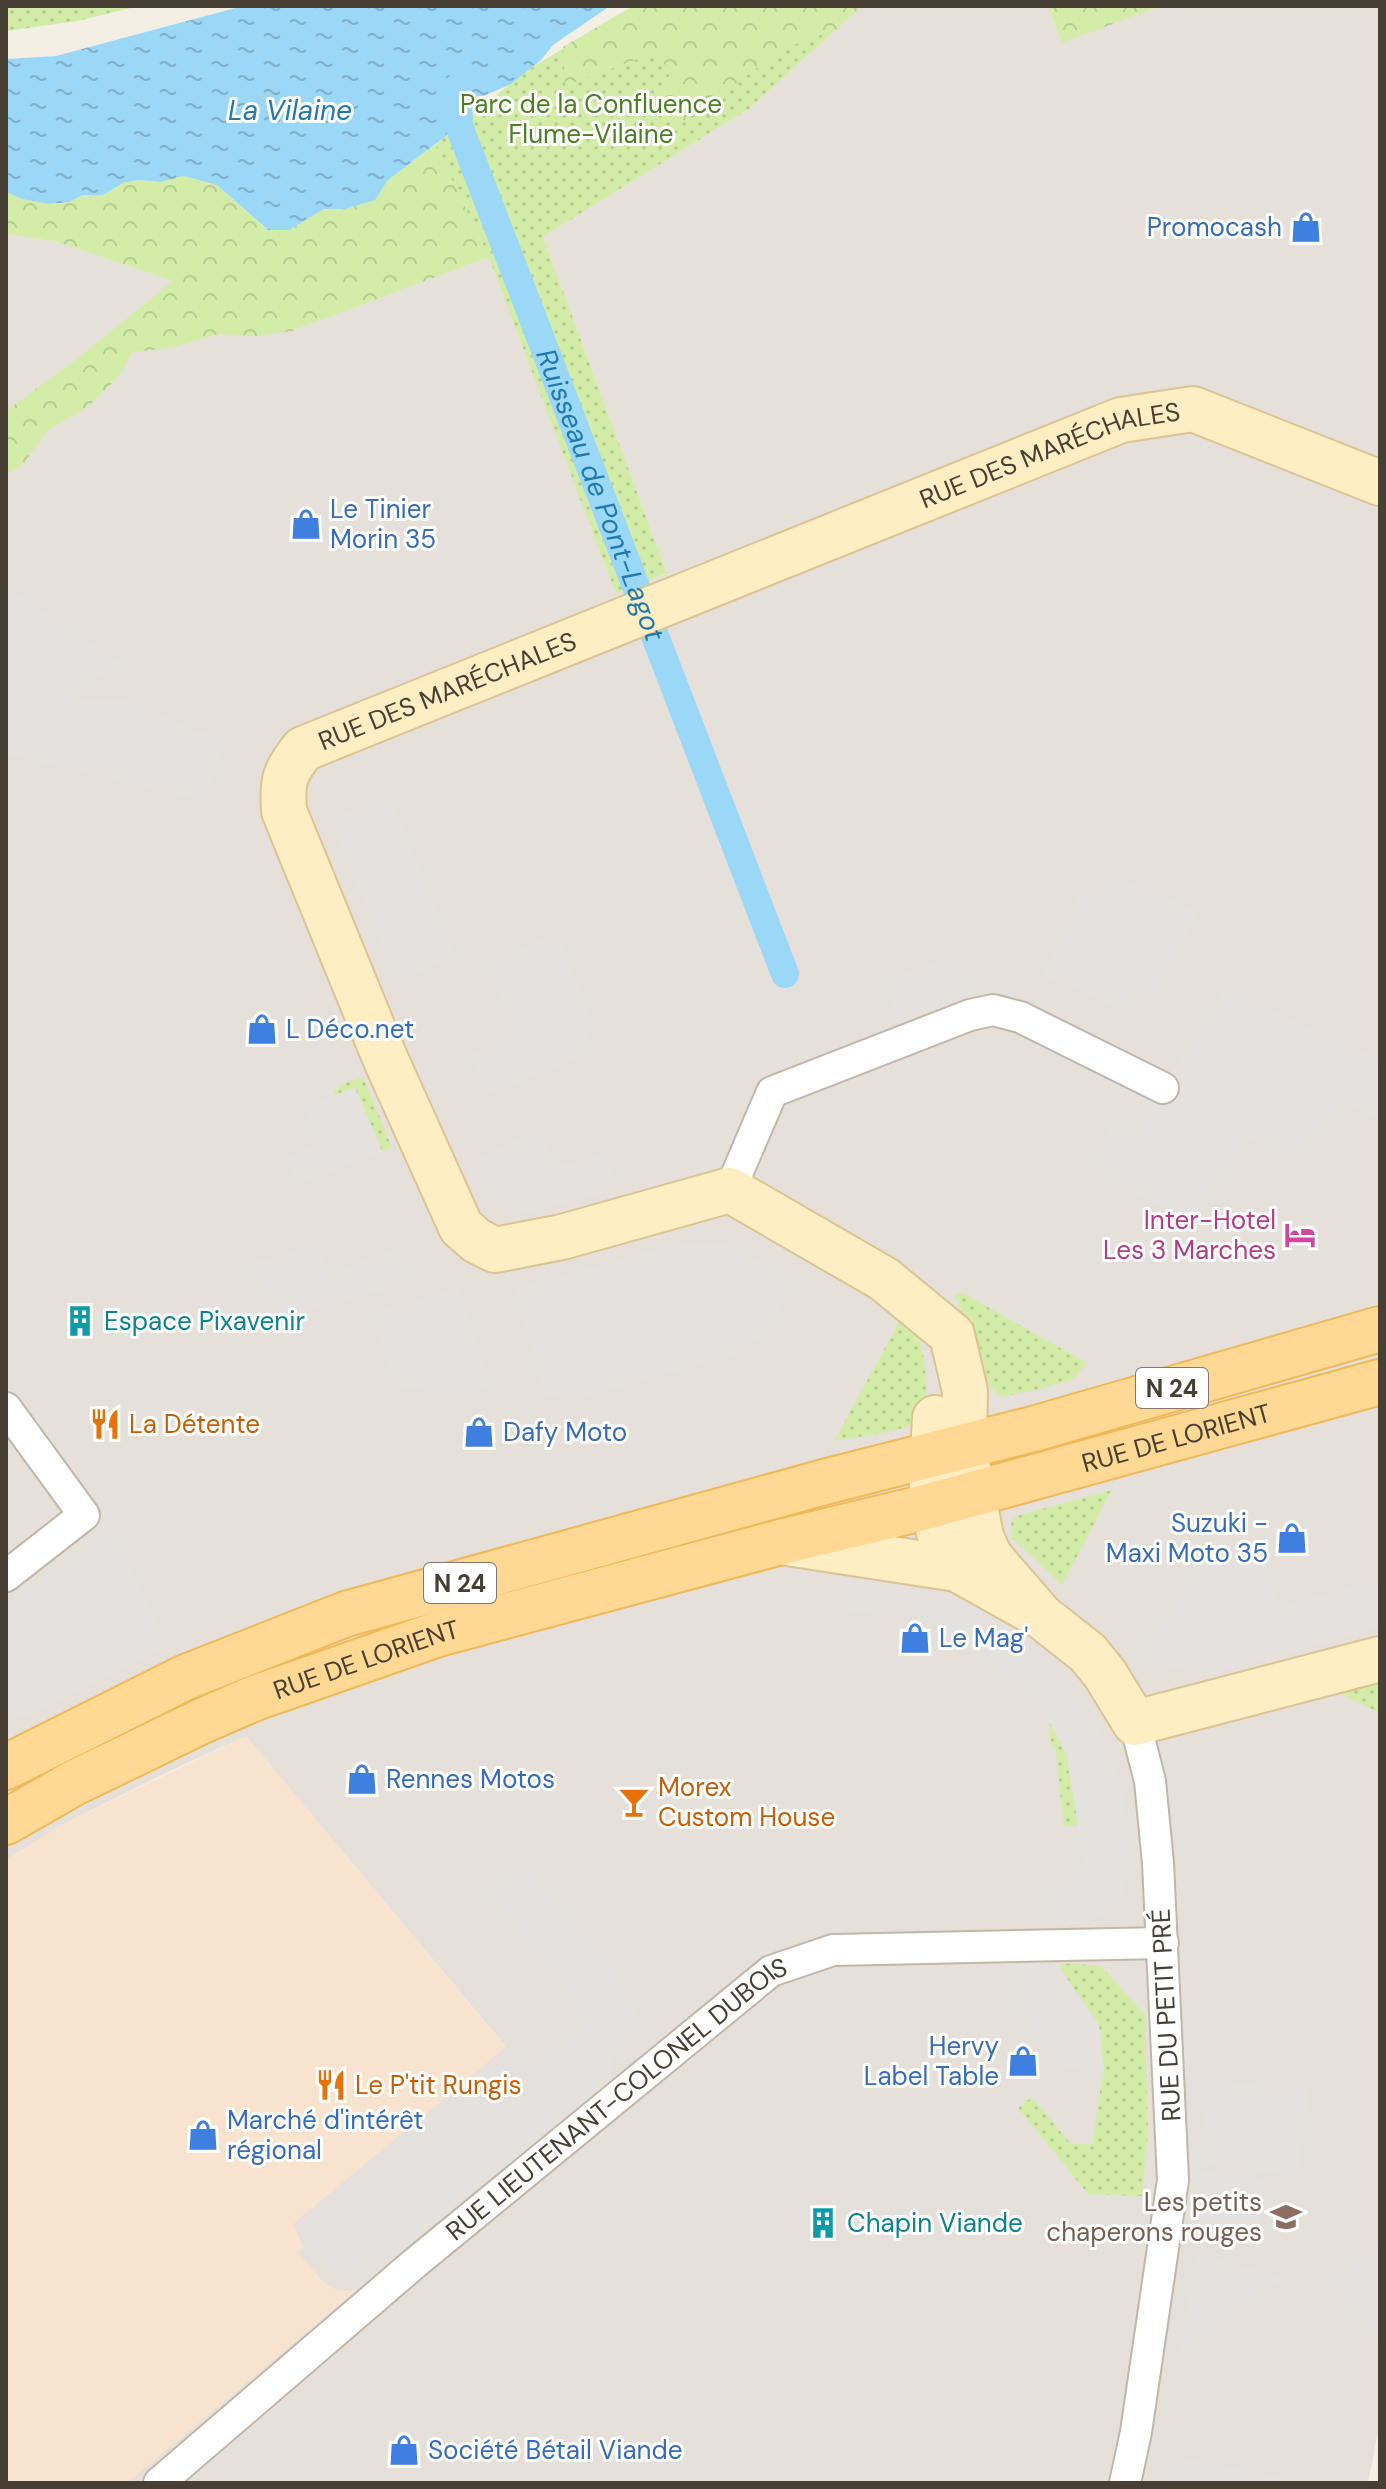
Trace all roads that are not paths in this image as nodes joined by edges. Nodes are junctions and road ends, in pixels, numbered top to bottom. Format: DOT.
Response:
graph roads {
  1 [pos="1380,483"];
  2 [pos="1163,1088"];
  3 [pos="730,1190"];
  4 [pos="1370,1325"];
  5 [pos="1380,1382"];
  6 [pos="6,1408"];
  7 [pos="949,1451"];
  8 [pos="951,1499"];
  9 [pos="781,1542"];
  10 [pos="957,1569"];
  11 [pos="6,1576"];
  12 [pos="426,1593"];
  13 [pos="1041,1616"];
  14 [pos="438,1634"];
  15 [pos="1380,1659"];
  16 [pos="1135,1723"];
  17 [pos="6,1767"];
  18 [pos="11,1808"];
  19 [pos="1163,1943"];
  20 [pos="1132,2450"];
  21 [pos="159,2483"];
  22 [pos="1103,2483"];
  23 [pos="1125,2483"];
  1 -- 3 [label="street, RUE DES MARÉCHALES"];
  2 -- 3 [label="street"];
  3 -- 7 [label="street"];
  4 -- 7 [label="main road, RUE DE LORIENT / N 24"];
  5 -- 8 [label="main road, RUE DE LORIENT / N 24"];
  6 -- 11 [label="street"];
  7 -- 8 [label="street"];
  7 -- 12 [label="main road, RUE DE LORIENT / N 24"];
  8 -- 9 [label="main road, RUE DE LORIENT / N 24"];
  8 -- 10 [label="street"];
  8 -- 13 [label="street, RUE DU PETIT PRÉ"];
  9 -- 10 [label="street, RUE DU PETIT PRÉ"];
  9 -- 14 [label="main road, RUE DE LORIENT / N 24"];
  10 -- 13 [label="street, RUE DU PETIT PRÉ"];
  12 -- 14 [label="main road"];
  12 -- 17 [label="main road, RUE DE LORIENT / N 24"];
  13 -- 16 [label="street, RUE DU PETIT PRÉ"];
  14 -- 18 [label="main road, RUE DE LORIENT / N 24"];
  15 -- 16 [label="street"];
  16 -- 19 [label="street, RUE DU PETIT PRÉ"];
  19 -- 20 [label="street, RUE DU PETIT PRÉ"];
  19 -- 21 [label="street, RUE LIEUTENANT-COLONEL DUBOIS"];
  20 -- 22 [label="street"];
  20 -- 23 [label="street, RUE DU PETIT PRÉ"];
}
